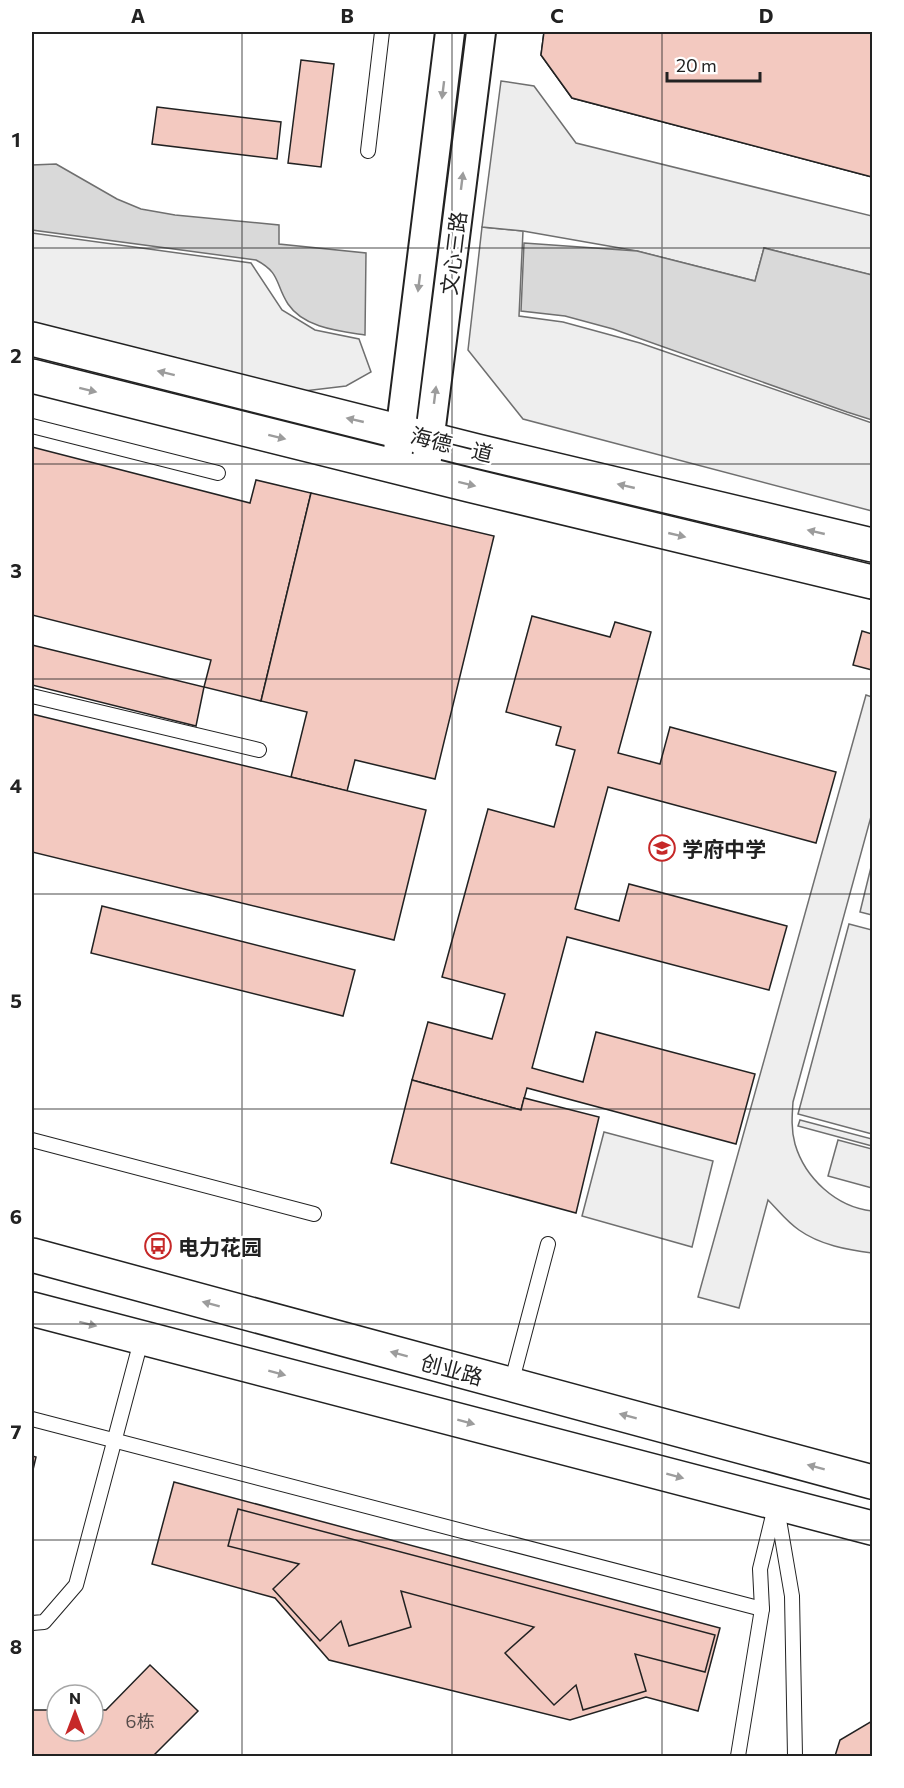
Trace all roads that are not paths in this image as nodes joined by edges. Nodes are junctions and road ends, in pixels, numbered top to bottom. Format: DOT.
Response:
graph roads {
  1 [pos="382,32"];
  2 [pos="450,32"];
  3 [pos="481,32"];
  4 [pos="368,151"];
  5 [pos="32,339"];
  6 [pos="32,376"];
  7 [pos="32,426"];
  8 [pos="415,435"];
  9 [pos="411,470"];
  10 [pos="218,472"];
  11 [pos="873,545"];
  12 [pos="873,582"];
  13 [pos="32,696"];
  14 [pos="259,750"];
  15 [pos="32,1140"];
  16 [pos="314,1214"];
  17 [pos="548,1244"];
  18 [pos="32,1255"];
  19 [pos="32,1309"];
  20 [pos="142,1337"];
  21 [pos="511,1384"];
  22 [pos="32,1419"];
  23 [pos="114,1440"];
  24 [pos="873,1482"];
  25 [pos="777,1503"];
  26 [pos="873,1528"];
  27 [pos="762,1609"];
  28 [pos="32,1623"];
  29 [pos="738,1756"];
  30 [pos="795,1756"];
  1 -- 4 [label="lane"];
  2 -- 8 [label="street, 文心三路, one-way"];
  8 -- 3 [label="street, 文心三路, one-way"];
  8 -- 5 [label="main road, 海德一道, one-way"];
  6 -- 9 [label="main road, 海德一道, one-way"];
  7 -- 10 [label="lane"];
  8 -- 9 [label="street, 文心三路"];
  11 -- 8 [label="main road, 海德一道, one-way"];
  9 -- 12 [label="main road, 海德一道, one-way"];
  13 -- 14 [label="lane"];
  15 -- 16 [label="lane"];
  17 -- 21 [label="lane"];
  21 -- 18 [label="main road, 创业路, one-way"];
  19 -- 20 [label="main road, one-way"];
  20 -- 23 [label="lane"];
  20 -- 25 [label="main road, one-way"];
  24 -- 21 [label="main road, 创业路, one-way"];
  22 -- 23 [label="lane"];
  23 -- 27 [label="lane"];
  23 -- 28 [label="lane"];
  25 -- 26 [label="main road"];
  25 -- 27 [label="lane"];
  25 -- 30 [label="lane"];
  27 -- 29 [label="lane"];
}
